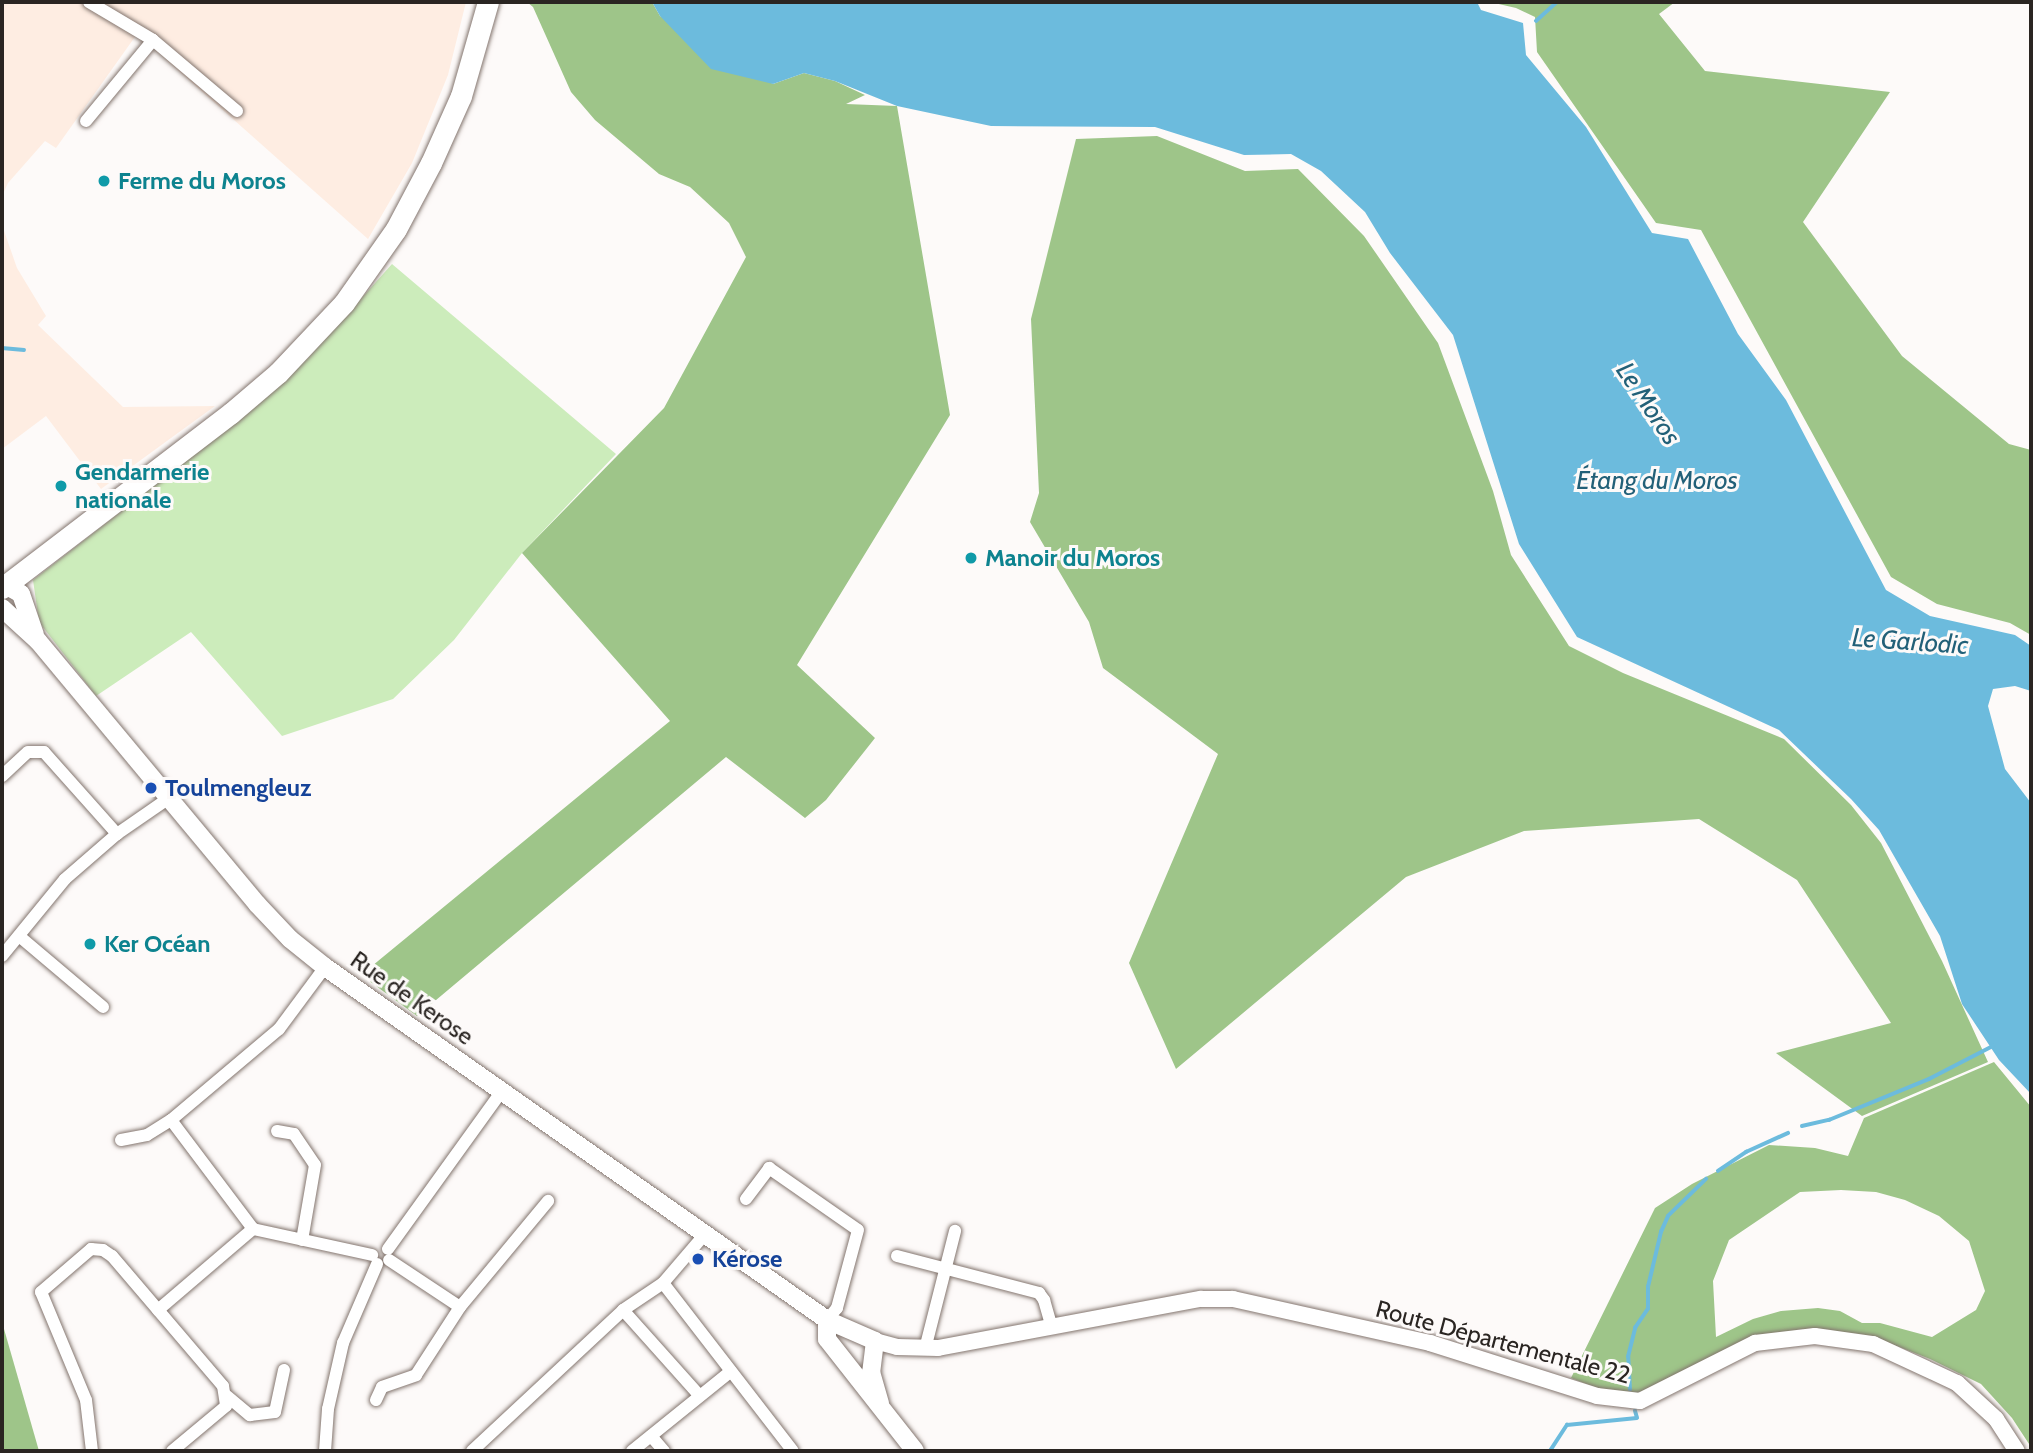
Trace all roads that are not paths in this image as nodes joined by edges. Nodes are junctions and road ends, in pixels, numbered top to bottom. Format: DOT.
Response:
graph roads {
  1 [pos="89,2"];
  2 [pos="488,2"];
  3 [pos="153,40"];
  4 [pos="237,111"];
  5 [pos="86,121"];
  6 [pos="3,585"];
  7 [pos="2,608"];
  8 [pos="38,641"];
  9 [pos="2,776"];
  10 [pos="169,799"];
  11 [pos="117,834"];
  12 [pos="19,936"];
  13 [pos="2,956"];
  14 [pos="324,967"];
  15 [pos="103,1007"];
  16 [pos="502,1091"];
  17 [pos="171,1120"];
  18 [pos="277,1131"];
  19 [pos="121,1140"];
  20 [pos="746,1199"];
  21 [pos="548,1201"];
  22 [pos="253,1229"];
  23 [pos="954,1231"];
  24 [pos="705,1234"];
  25 [pos="302,1240"];
  26 [pos="897,1256"];
  27 [pos="382,1257"];
  28 [pos="945,1269"];
  29 [pos="663,1283"];
  30 [pos="460,1307"];
  31 [pos="158,1310"];
  32 [pos="622,1310"];
  33 [pos="827,1320"];
  34 [pos="1052,1328"];
  35 [pos="872,1340"];
  36 [pos="925,1349"];
  37 [pos="284,1370"];
  38 [pos="731,1371"];
  39 [pos="853,1374"];
  40 [pos="227,1396"];
  41 [pos="700,1396"];
  42 [pos="376,1399"];
  43 [pos="880,1405"];
  44 [pos="651,1436"];
  45 [pos="92,1451"];
  46 [pos="172,1451"];
  47 [pos="325,1451"];
  48 [pos="472,1451"];
  49 [pos="632,1451"];
  50 [pos="664,1451"];
  51 [pos="793,1451"];
  52 [pos="915,1451"];
  53 [pos="2017,1451"];
  1 -- 3 [label="street"];
  2 -- 6 [label="main road"];
  3 -- 4 [label="street"];
  3 -- 5 [label="street"];
  6 -- 8 [label="main road, Rue de Kerose"];
  7 -- 8 [label="main road, Rue de Kerose"];
  8 -- 10 [label="main road, Rue de Kerose"];
  9 -- 11 [label="street"];
  10 -- 11 [label="street"];
  10 -- 14 [label="main road, Rue de Kerose"];
  11 -- 12 [label="street"];
  12 -- 13 [label="street"];
  12 -- 15 [label="street"];
  14 -- 16 [label="main road, Rue de Kerose"];
  14 -- 17 [label="street"];
  16 -- 24 [label="main road, Rue de Kerose"];
  16 -- 27 [label="street"];
  17 -- 19 [label="street"];
  17 -- 22 [label="street"];
  18 -- 25 [label="street"];
  20 -- 33 [label="street"];
  21 -- 30 [label="street"];
  22 -- 25 [label="street"];
  22 -- 31 [label="street"];
  23 -- 28 [label="street"];
  24 -- 29 [label="street"];
  24 -- 33 [label="main road, Rue de Kerose"];
  25 -- 27 [label="street"];
  26 -- 28 [label="street"];
  27 -- 30 [label="street"];
  27 -- 47 [label="street"];
  28 -- 34 [label="street"];
  28 -- 36 [label="street"];
  29 -- 32 [label="street"];
  29 -- 38 [label="street"];
  30 -- 42 [label="street"];
  31 -- 40 [label="street"];
  31 -- 45 [label="street"];
  32 -- 41 [label="street"];
  32 -- 48 [label="street"];
  33 -- 35 [label="main road, Rue de Kerose"];
  33 -- 39 [label="main road"];
  34 -- 36 [label="street, Route Départementale 22"];
  34 -- 53 [label="street, Route Départementale 22"];
  35 -- 36 [label="street, Route Départementale 22"];
  35 -- 39 [label="main road"];
  35 -- 43 [label="main road"];
  37 -- 40 [label="street"];
  38 -- 41 [label="street"];
  38 -- 51 [label="street"];
  39 -- 43 [label="main road"];
  40 -- 46 [label="street"];
  41 -- 44 [label="street"];
  43 -- 52 [label="main road"];
  44 -- 49 [label="street"];
  44 -- 50 [label="street"];
}
